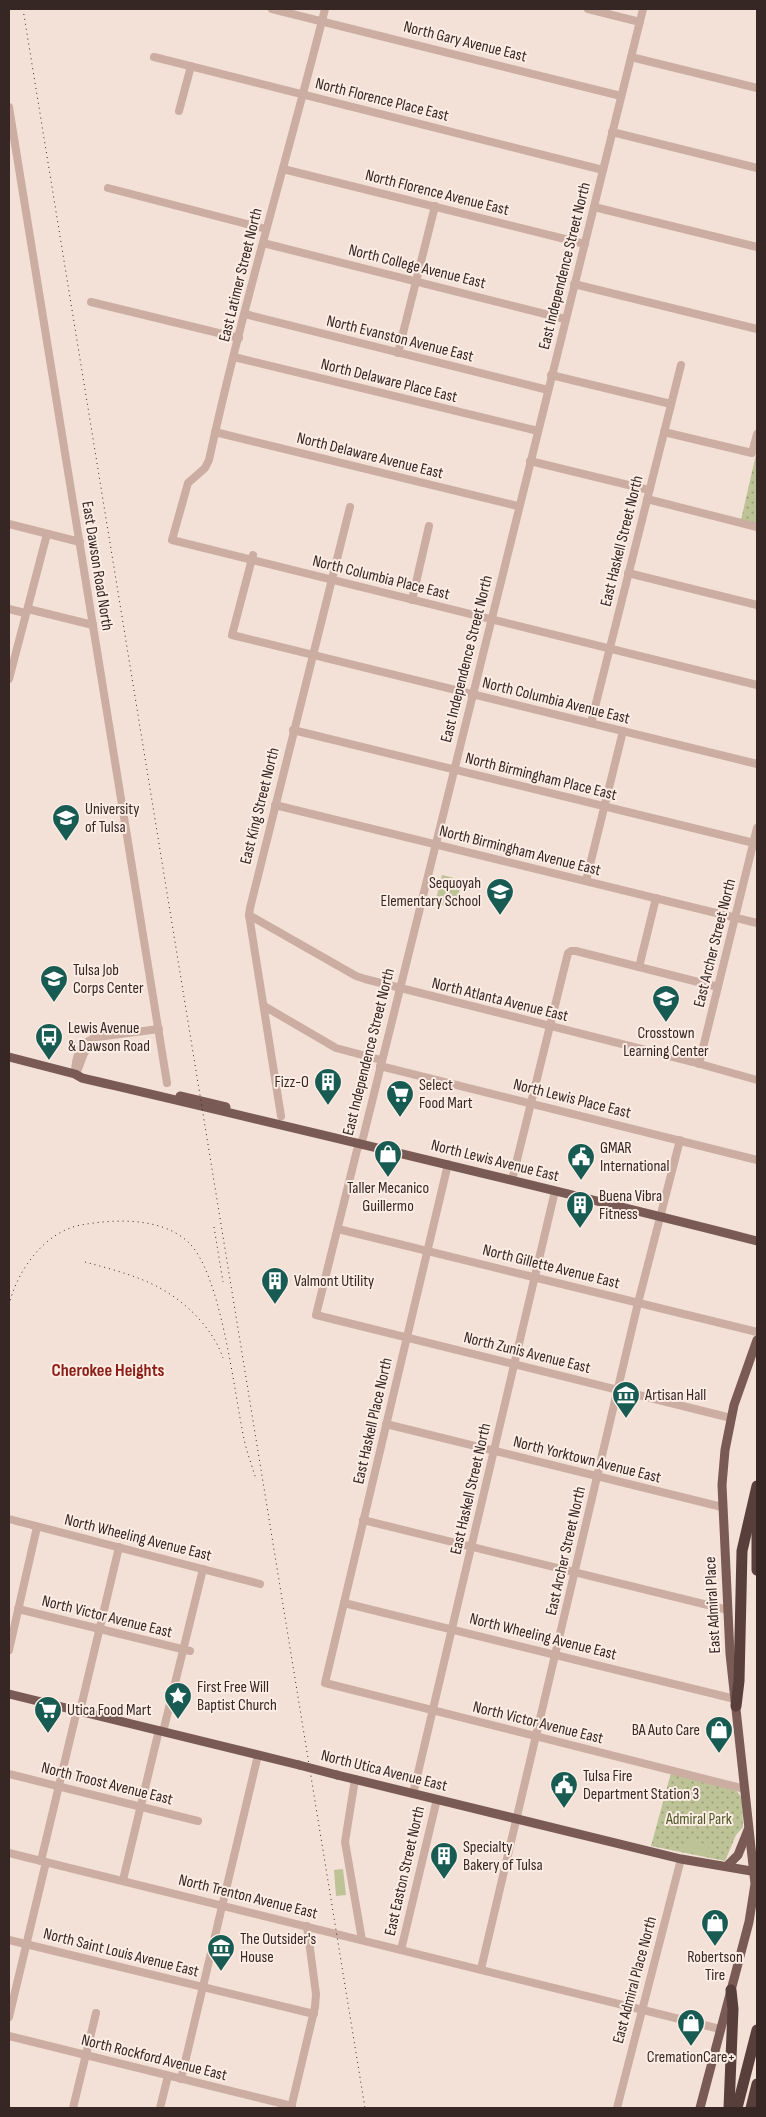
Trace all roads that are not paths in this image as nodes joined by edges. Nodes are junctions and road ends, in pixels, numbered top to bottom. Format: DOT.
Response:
graph roads {
  1 [pos="272,9"];
  2 [pos="325,9"];
  3 [pos="588,9"];
  4 [pos="643,9"];
  5 [pos="322,21"];
  6 [pos="640,22"];
  7 [pos="154,57"];
  8 [pos="631,57"];
  9 [pos="191,66"];
  10 [pos="757,88"];
  11 [pos="303,95"];
  12 [pos="621,96"];
  13 [pos="9,107"];
  14 [pos="180,111"];
  15 [pos="612,132"];
  16 [pos="757,168"];
  17 [pos="283,169"];
  18 [pos="603,170"];
  19 [pos="108,188"];
  20 [pos="435,206"];
  21 [pos="594,207"];
  22 [pos="266,228"];
  23 [pos="262,243"];
  24 [pos="585,244"];
  25 [pos="757,247"];
  26 [pos="416,281"];
  27 [pos="574,284"];
  28 [pos="91,302"];
  29 [pos="245,314"];
  30 [pos="565,319"];
  31 [pos="757,329"];
  32 [pos="239,338"];
  33 [pos="398,353"];
  34 [pos="234,357"];
  35 [pos="680,364"];
  36 [pos="551,375"];
  37 [pos="548,390"];
  38 [pos="671,404"];
  39 [pos="538,431"];
  40 [pos="215,432"];
  41 [pos="664,432"];
  42 [pos="757,434"];
  43 [pos="530,461"];
  44 [pos="649,490"];
  45 [pos="647,500"];
  46 [pos="518,506"];
  47 [pos="350,507"];
  48 [pos="9,524"];
  49 [pos="429,526"];
  50 [pos="757,527"];
  51 [pos="47,534"];
  52 [pos="172,540"];
  53 [pos="80,542"];
  54 [pos="252,558"];
  55 [pos="628,573"];
  56 [pos="332,580"];
  57 [pos="412,600"];
  58 [pos="757,605"];
  59 [pos="9,609"];
  60 [pos="27,611"];
  61 [pos="491,619"];
  62 [pos="93,625"];
  63 [pos="610,649"];
  64 [pos="312,654"];
  65 [pos="11,659"];
  66 [pos="9,679"];
  67 [pos="757,685"];
  68 [pos="472,694"];
  69 [pos="591,723"];
  70 [pos="294,730"];
  71 [pos="623,731"];
  72 [pos="757,764"];
  73 [pos="453,770"];
  74 [pos="276,805"];
  75 [pos="604,807"];
  76 [pos="757,828"];
  77 [pos="754,843"];
  78 [pos="435,845"];
  79 [pos="586,881"];
  80 [pos="656,898"];
  81 [pos="249,915"];
  82 [pos="735,917"];
  83 [pos="757,923"];
  84 [pos="639,967"];
  85 [pos="718,987"];
  86 [pos="399,988"];
  87 [pos="264,1006"];
  88 [pos="549,1026"];
  89 [pos="159,1028"];
  90 [pos="9,1057"];
  91 [pos="381,1063"];
  92 [pos="699,1064"];
  93 [pos="75,1074"];
  94 [pos="757,1080"];
  95 [pos="167,1083"];
  96 [pos="531,1102"];
  97 [pos="281,1116"];
  98 [pos="680,1140"];
  99 [pos="360,1143"];
  100 [pos="757,1160"];
  101 [pos="448,1164"];
  102 [pos="512,1180"];
  103 [pos="555,1191"];
  104 [pos="660,1216"];
  105 [pos="338,1229"];
  106 [pos="757,1241"];
  107 [pos="427,1251"];
  108 [pos="535,1278"];
  109 [pos="638,1303"];
  110 [pos="316,1315"];
  111 [pos="757,1332"];
  112 [pos="407,1337"];
  113 [pos="757,1340"];
  114 [pos="514,1364"];
  115 [pos="618,1390"];
  116 [pos="731,1418"];
  117 [pos="386,1424"];
  118 [pos="494,1451"];
  119 [pos="597,1476"];
  120 [pos="757,1486"];
  121 [pos="757,1498"];
  122 [pos="722,1507"];
  123 [pos="9,1519"];
  124 [pos="363,1520"];
  125 [pos="37,1527"];
  126 [pos="471,1546"];
  127 [pos="119,1547"];
  128 [pos="203,1569"];
  129 [pos="757,1570"];
  130 [pos="575,1572"];
  131 [pos="260,1584"];
  132 [pos="344,1603"];
  133 [pos="18,1609"];
  134 [pos="728,1610"];
  135 [pos="100,1629"];
  136 [pos="452,1629"];
  137 [pos="9,1650"];
  138 [pos="186,1651"];
  139 [pos="556,1654"];
  140 [pos="325,1683"];
  141 [pos="9,1694"];
  142 [pos="735,1703"];
  143 [pos="79,1711"];
  144 [pos="433,1711"];
  145 [pos="161,1731"];
  146 [pos="536,1737"];
  147 [pos="258,1756"];
  148 [pos="9,1774"];
  149 [pos="355,1779"];
  150 [pos="59,1786"];
  151 [pos="745,1789"];
  152 [pos="413,1794"];
  153 [pos="437,1799"];
  154 [pos="141,1807"];
  155 [pos="517,1819"];
  156 [pos="198,1821"];
  157 [pos="749,1828"];
  158 [pos="9,1853"];
  159 [pos="681,1859"];
  160 [pos="44,1862"];
  161 [pos="727,1866"];
  162 [pos="756,1872"];
  163 [pos="124,1880"];
  164 [pos="756,1885"];
  165 [pos="223,1906"];
  166 [pos="307,1926"];
  167 [pos="9,1940"];
  168 [pos="362,1940"];
  169 [pos="26,1944"];
  170 [pos="401,1950"];
  171 [pos="481,1969"];
  172 [pos="204,1988"];
  173 [pos="731,1990"];
  174 [pos="642,2010"];
  175 [pos="96,2013"];
  176 [pos="314,2014"];
  177 [pos="9,2017"];
  178 [pos="720,2029"];
  179 [pos="757,2030"];
  180 [pos="9,2036"];
  181 [pos="86,2055"];
  182 [pos="168,2076"];
  183 [pos="181,2079"];
  184 [pos="757,2084"];
  185 [pos="291,2107"];
  186 [pos="73,2108"];
  187 [pos="160,2108"];
  188 [pos="617,2108"];
  189 [pos="700,2108"];
  190 [pos="729,2108"];
  191 [pos="737,2108"];
  192 [pos="751,2108"];
  1 -- 5 [label="street, North Gary Avenue East"];
  2 -- 5 [label="street, East Latimer Street North"];
  3 -- 6 [label="street"];
  4 -- 6 [label="street, East Independence Street North"];
  5 -- 11 [label="street, East Latimer Street North"];
  5 -- 12 [label="street, North Gary Avenue East"];
  6 -- 8 [label="street, East Independence Street North"];
  7 -- 9 [label="street, North Florence Place East"];
  8 -- 10 [label="street"];
  8 -- 12 [label="street, East Independence Street North"];
  9 -- 11 [label="street, North Florence Place East"];
  9 -- 14 [label="street"];
  11 -- 17 [label="street, East Latimer Street North"];
  11 -- 18 [label="street, North Florence Place East"];
  12 -- 15 [label="street, East Independence Street North"];
  13 -- 53 [label="street, East Dawson Road North"];
  15 -- 16 [label="street"];
  15 -- 18 [label="street, East Independence Street North"];
  17 -- 20 [label="street, North Florence Avenue East"];
  17 -- 22 [label="street, East Latimer Street North"];
  18 -- 21 [label="street, East Independence Street North"];
  19 -- 22 [label="street"];
  20 -- 24 [label="street, North Florence Avenue East"];
  20 -- 26 [label="street"];
  21 -- 24 [label="street, East Independence Street North"];
  21 -- 25 [label="street"];
  22 -- 23 [label="street, East Latimer Street North"];
  23 -- 26 [label="street, North College Avenue East"];
  23 -- 29 [label="street, East Latimer Street North"];
  24 -- 27 [label="street, East Independence Street North"];
  26 -- 30 [label="street, North College Avenue East"];
  26 -- 33 [label="street"];
  27 -- 30 [label="street, East Independence Street North"];
  27 -- 31 [label="street"];
  28 -- 32 [label="street"];
  29 -- 32 [label="street, East Latimer Street North"];
  29 -- 33 [label="street, North Evanston Avenue East"];
  30 -- 36 [label="street, East Independence Street North"];
  32 -- 34 [label="street, East Latimer Street North"];
  33 -- 37 [label="street, North Evanston Avenue East"];
  34 -- 39 [label="street, North Delaware Place East"];
  34 -- 40 [label="street, East Latimer Street North"];
  35 -- 38 [label="street, East Haskell Street North"];
  36 -- 37 [label="street, East Independence Street North"];
  36 -- 38 [label="street"];
  37 -- 39 [label="street, East Independence Street North"];
  38 -- 41 [label="street, East Haskell Street North"];
  39 -- 43 [label="street, East Independence Street North"];
  40 -- 46 [label="street, North Delaware Avenue East"];
  40 -- 52 [label="street, East Latimer Street North"];
  41 -- 42 [label="street"];
  41 -- 44 [label="street, East Haskell Street North"];
  43 -- 44 [label="street"];
  43 -- 46 [label="street, East Independence Street North"];
  44 -- 45 [label="street, East Haskell Street North"];
  45 -- 50 [label="street"];
  45 -- 55 [label="street, East Haskell Street North"];
  46 -- 61 [label="street, East Independence Street North"];
  47 -- 56 [label="street, East King Street North"];
  48 -- 51 [label="street"];
  49 -- 57 [label="street"];
  51 -- 53 [label="street"];
  51 -- 60 [label="street"];
  52 -- 54 [label="street, North Columbia Place East"];
  53 -- 62 [label="street, East Dawson Road North"];
  54 -- 56 [label="street, North Columbia Place East"];
  54 -- 64 [label="street, North Columbia Avenue East"];
  55 -- 58 [label="street"];
  55 -- 63 [label="street, East Haskell Street North"];
  56 -- 57 [label="street, North Columbia Place East"];
  56 -- 64 [label="street, East King Street North"];
  57 -- 61 [label="street, North Columbia Place East"];
  59 -- 60 [label="street"];
  60 -- 62 [label="street"];
  60 -- 65 [label="street"];
  61 -- 63 [label="street, North Columbia Place East"];
  61 -- 68 [label="street, East Independence Street North"];
  62 -- 89 [label="street, East Dawson Road North"];
  63 -- 67 [label="street, North Columbia Place East"];
  63 -- 69 [label="street, East Haskell Street North"];
  64 -- 68 [label="street, North Columbia Avenue East"];
  64 -- 70 [label="street, East King Street North"];
  65 -- 66 [label="street"];
  68 -- 69 [label="street, North Columbia Avenue East"];
  68 -- 73 [label="street, East Independence Street North"];
  69 -- 71 [label="street, North Columbia Avenue East"];
  70 -- 73 [label="street, North Birmingham Place East"];
  70 -- 74 [label="street, East King Street North"];
  71 -- 72 [label="street, North Columbia Avenue East"];
  71 -- 75 [label="street"];
  73 -- 75 [label="street, North Birmingham Place East"];
  73 -- 78 [label="street, East Independence Street North"];
  74 -- 78 [label="street, North Birmingham Avenue East"];
  74 -- 81 [label="street, East King Street North"];
  75 -- 77 [label="street, North Birmingham Place East"];
  75 -- 79 [label="street"];
  76 -- 77 [label="street, East Archer Street North"];
  77 -- 82 [label="street, East Archer Street North"];
  78 -- 79 [label="street, North Birmingham Avenue East"];
  78 -- 86 [label="street, East Independence Street North"];
  79 -- 80 [label="street, North Birmingham Avenue East"];
  80 -- 82 [label="street, North Birmingham Avenue East"];
  80 -- 84 [label="street"];
  81 -- 86 [label="street, North Atlanta Avenue East"];
  81 -- 87 [label="street, East King Street North"];
  82 -- 83 [label="street, North Birmingham Avenue East"];
  82 -- 85 [label="street, East Archer Street North"];
  84 -- 85 [label="street"];
  84 -- 88 [label="street"];
  85 -- 92 [label="street, East Archer Street North"];
  86 -- 88 [label="street, North Atlanta Avenue East"];
  86 -- 91 [label="street, East Independence Street North"];
  87 -- 91 [label="street, North Lewis Place East"];
  87 -- 97 [label="street, East King Street North"];
  88 -- 92 [label="street, North Atlanta Avenue East"];
  88 -- 96 [label="street"];
  89 -- 93 [label="street"];
  89 -- 95 [label="street, East Dawson Road North"];
  90 -- 93 [label="main road, North Lewis Avenue East"];
  91 -- 96 [label="street, North Lewis Place East"];
  91 -- 99 [label="street, East Independence Street North"];
  92 -- 94 [label="street, North Atlanta Avenue East"];
  93 -- 99 [label="main road, North Lewis Avenue East"];
  96 -- 98 [label="street, North Lewis Place East"];
  96 -- 102 [label="street"];
  98 -- 100 [label="street, North Lewis Place East"];
  98 -- 104 [label="street, East Archer Street North"];
  99 -- 101 [label="main road, North Lewis Avenue East"];
  99 -- 105 [label="street, East Independence Street North"];
  101 -- 102 [label="main road, North Lewis Avenue East"];
  101 -- 107 [label="street, East Haskell Place North"];
  102 -- 103 [label="main road, North Lewis Avenue East"];
  103 -- 104 [label="main road, North Lewis Avenue East"];
  103 -- 108 [label="street, East Haskell Street North"];
  104 -- 106 [label="main road, North Lewis Avenue East"];
  104 -- 109 [label="street, East Archer Street North"];
  105 -- 107 [label="street, North Gillette Avenue East"];
  105 -- 110 [label="street, East Independence Street North"];
  107 -- 108 [label="street, North Gillette Avenue East"];
  107 -- 112 [label="street, East Haskell Place North"];
  108 -- 109 [label="street, North Gillette Avenue East"];
  108 -- 114 [label="street, East Haskell Street North"];
  109 -- 111 [label="street, North Gillette Avenue East"];
  109 -- 115 [label="street, East Archer Street North"];
  110 -- 112 [label="street, North Zunis Avenue East"];
  112 -- 114 [label="street, North Zunis Avenue East"];
  112 -- 117 [label="street, East Haskell Place North"];
  113 -- 116 [label="main road, East Admiral Place"];
  114 -- 115 [label="street, North Zunis Avenue East"];
  114 -- 118 [label="street, East Haskell Street North"];
  115 -- 116 [label="street, North Zunis Avenue East"];
  115 -- 119 [label="street, East Archer Street North"];
  116 -- 122 [label="main road, East Admiral Place"];
  117 -- 118 [label="street, North Yorktown Avenue East"];
  117 -- 124 [label="street, East Haskell Place North"];
  118 -- 119 [label="street, North Yorktown Avenue East"];
  118 -- 126 [label="street, East Haskell Street North"];
  119 -- 122 [label="street, North Yorktown Avenue East"];
  119 -- 130 [label="street, East Archer Street North"];
  120 -- 142 [label="highway"];
  121 -- 129 [label="highway"];
  122 -- 134 [label="main road, East Admiral Place"];
  123 -- 125 [label="street, North Wheeling Avenue East"];
  124 -- 126 [label="street"];
  124 -- 132 [label="street, East Haskell Place North"];
  125 -- 127 [label="street, North Wheeling Avenue East"];
  125 -- 133 [label="street"];
  126 -- 130 [label="street"];
  126 -- 136 [label="street, East Haskell Street North"];
  127 -- 128 [label="street, North Wheeling Avenue East"];
  127 -- 135 [label="street"];
  128 -- 131 [label="street, North Wheeling Avenue East"];
  128 -- 138 [label="street"];
  130 -- 134 [label="street"];
  130 -- 139 [label="street, East Archer Street North"];
  132 -- 136 [label="street, North Wheeling Avenue East"];
  132 -- 140 [label="street, East Haskell Place North"];
  133 -- 135 [label="street, North Victor Avenue East"];
  133 -- 137 [label="street"];
  134 -- 142 [label="main road, East Admiral Place"];
  135 -- 138 [label="street, North Victor Avenue East"];
  135 -- 143 [label="street"];
  136 -- 139 [label="street, North Wheeling Avenue East"];
  136 -- 144 [label="street, East Haskell Street North"];
  138 -- 145 [label="street"];
  139 -- 142 [label="street, North Wheeling Avenue East"];
  139 -- 146 [label="street, East Archer Street North"];
  140 -- 144 [label="street, North Victor Avenue East"];
  141 -- 143 [label="main road, North Utica Avenue East"];
  142 -- 151 [label="main road, East Admiral Place"];
  143 -- 145 [label="main road, North Utica Avenue East"];
  143 -- 150 [label="street"];
  144 -- 146 [label="street, North Victor Avenue East"];
  144 -- 152 [label="street, East Haskell Street North"];
  145 -- 147 [label="main road, North Utica Avenue East"];
  145 -- 154 [label="street"];
  146 -- 151 [label="street, North Victor Avenue East"];
  146 -- 155 [label="street, East Archer Street North"];
  147 -- 149 [label="main road, North Utica Avenue East, bridge"];
  147 -- 165 [label="street"];
  148 -- 150 [label="street, North Troost Avenue East"];
  149 -- 152 [label="main road, North Utica Avenue East"];
  149 -- 168 [label="street"];
  150 -- 154 [label="street, North Troost Avenue East"];
  150 -- 160 [label="street"];
  151 -- 157 [label="main road, East Admiral Place"];
  152 -- 153 [label="main road, North Utica Avenue East"];
  153 -- 155 [label="main road, North Utica Avenue East"];
  153 -- 170 [label="street, East Easton Street North"];
  154 -- 156 [label="street, North Troost Avenue East"];
  154 -- 163 [label="street"];
  155 -- 159 [label="main road, North Utica Avenue East"];
  155 -- 171 [label="street, East Archer Street North"];
  157 -- 161 [label="main road"];
  157 -- 162 [label="main road, East Admiral Place"];
  158 -- 160 [label="street, North Trenton Avenue East"];
  159 -- 161 [label="main road, North Utica Avenue East"];
  159 -- 174 [label="street, East Admiral Place North"];
  160 -- 163 [label="street, North Trenton Avenue East"];
  160 -- 169 [label="street"];
  161 -- 162 [label="main road, North Utica Avenue East"];
  162 -- 164 [label="main road, East Admiral Place"];
  163 -- 165 [label="street, North Trenton Avenue East"];
  164 -- 173 [label="main road, East Admiral Place"];
  165 -- 166 [label="street, North Trenton Avenue East"];
  165 -- 172 [label="street"];
  166 -- 168 [label="street, North Trenton Avenue East"];
  166 -- 176 [label="street"];
  167 -- 169 [label="street, North Saint Louis Avenue East"];
  168 -- 170 [label="street, North Trenton Avenue East"];
  169 -- 172 [label="street, North Saint Louis Avenue East"];
  169 -- 177 [label="street"];
  170 -- 171 [label="street, North Trenton Avenue East"];
  171 -- 174 [label="street, North Trenton Avenue East"];
  172 -- 176 [label="street, North Saint Louis Avenue East"];
  172 -- 183 [label="street"];
  173 -- 178 [label="main road, East Admiral Place"];
  173 -- 190 [label="highway"];
  174 -- 178 [label="street, North Trenton Avenue East"];
  174 -- 188 [label="street, East Admiral Place North"];
  175 -- 181 [label="street"];
  176 -- 185 [label="street"];
  178 -- 189 [label="main road, East Admiral Place"];
  179 -- 191 [label="highway"];
  180 -- 181 [label="street, North Rockford Avenue East"];
  181 -- 182 [label="street, North Rockford Avenue East"];
  181 -- 186 [label="street"];
  182 -- 183 [label="street, North Rockford Avenue East"];
  182 -- 187 [label="street"];
  183 -- 185 [label="street, North Rockford Avenue East"];
  184 -- 192 [label="highway"];
}
